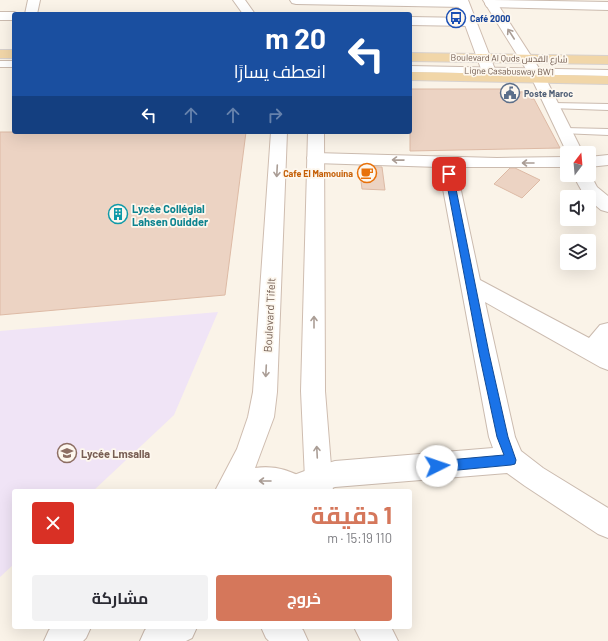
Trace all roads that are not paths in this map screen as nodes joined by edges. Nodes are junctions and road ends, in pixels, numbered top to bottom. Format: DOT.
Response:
graph roads {
  1 [pos="34,0"];
  2 [pos="239,0"];
  3 [pos="296,0"];
  4 [pos="462,2"];
  5 [pos="490,2"];
  6 [pos="608,6"];
  7 [pos="31,12"];
  8 [pos="248,12"];
  9 [pos="0,16"];
  10 [pos="12,16"];
  11 [pos="412,21"];
  12 [pos="470,22"];
  13 [pos="0,54"];
  14 [pos="12,54"];
  15 [pos="412,57"];
  16 [pos="0,60"];
  17 [pos="12,60"];
  18 [pos="608,60"];
  19 [pos="0,64"];
  20 [pos="12,64"];
  21 [pos="412,65"];
  22 [pos="487,68"];
  23 [pos="608,68"];
  24 [pos="0,69"];
  25 [pos="12,69"];
  26 [pos="412,69"];
  27 [pos="533,69"];
  28 [pos="608,72"];
  29 [pos="412,76"];
  30 [pos="608,80"];
  31 [pos="553,106"];
  32 [pos="608,107"];
  33 [pos="565,131"];
  34 [pos="608,132"];
  35 [pos="279,134"];
  36 [pos="316,134"];
  37 [pos="572,146"];
  38 [pos="315,158"];
  39 [pos="608,160"];
  40 [pos="446,161"];
  41 [pos="596,161"];
  42 [pos="560,162"];
  43 [pos="586,182"];
  44 [pos="608,206"];
  45 [pos="470,284"];
  46 [pos="608,332"];
  47 [pos="601,355"];
  48 [pos="511,460"];
  49 [pos="308,487"];
  50 [pos="230,489"];
  51 [pos="235,489"];
  52 [pos="608,524"];
  53 [pos="73,629"];
  54 [pos="176,629"];
  55 [pos="279,629"];
  56 [pos="372,629"];
  57 [pos="60,641"];
  58 [pos="156,641"];
  59 [pos="292,641"];
  60 [pos="382,641"];
  1 -- 7 [label="street"];
  2 -- 8 [label="street"];
  3 -- 4 [label="street"];
  4 -- 12 [label="street"];
  5 -- 6 [label="street"];
  27 -- 5 [label="street, one-way"];
  9 -- 10 [label="street"];
  11 -- 12 [label="street"];
  12 -- 22 [label="street"];
  13 -- 14 [label="main road"];
  15 -- 22 [label="main road, Boulevard Al Quds شارع القدس"];
  16 -- 17 [label="lane"];
  18 -- 27 [label="main road, Boulevard Al Quds شارع القدس"];
  19 -- 20 [label="lane"];
  21 -- 22 [label="lane, Ligne Casabusway BW1"];
  22 -- 26 [label="lane, Ligne Casabusway BW1"];
  22 -- 27 [label="main road, Boulevard Al Quds شارع القدس"];
  22 -- 27 [label="main road, Boulevard Al Quds شارع القدس"];
  22 -- 29 [label="main road, Boulevard Al Quds شارع القدس"];
  23 -- 27 [label="lane, Ligne Casabusway BW1"];
  24 -- 25 [label="main road"];
  27 -- 28 [label="lane, Ligne Casabusway BW1"];
  27 -- 30 [label="main road, Boulevard Al Quds شارع القدس"];
  27 -- 31 [label="street"];
  31 -- 32 [label="lane"];
  31 -- 33 [label="street"];
  33 -- 34 [label="lane"];
  33 -- 37 [label="street"];
  35 -- 50 [label="street, Boulevard Tifelt, one-way"];
  36 -- 38 [label="street"];
  40 -- 38 [label="street, one-way"];
  49 -- 38 [label="street, one-way"];
  39 -- 41 [label="street"];
  42 -- 40 [label="street, one-way"];
  40 -- 45 [label="street"];
  43 -- 44 [label="street"];
  45 -- 47 [label="street"];
  45 -- 48 [label="street"];
  46 -- 47 [label="street"];
  48 -- 49 [label="street"];
  48 -- 52 [label="street"];
  49 -- 51 [label="street, one-way"];
  53 -- 57 [label="street"];
  54 -- 58 [label="street"];
  55 -- 59 [label="street"];
  56 -- 60 [label="street"];
}
